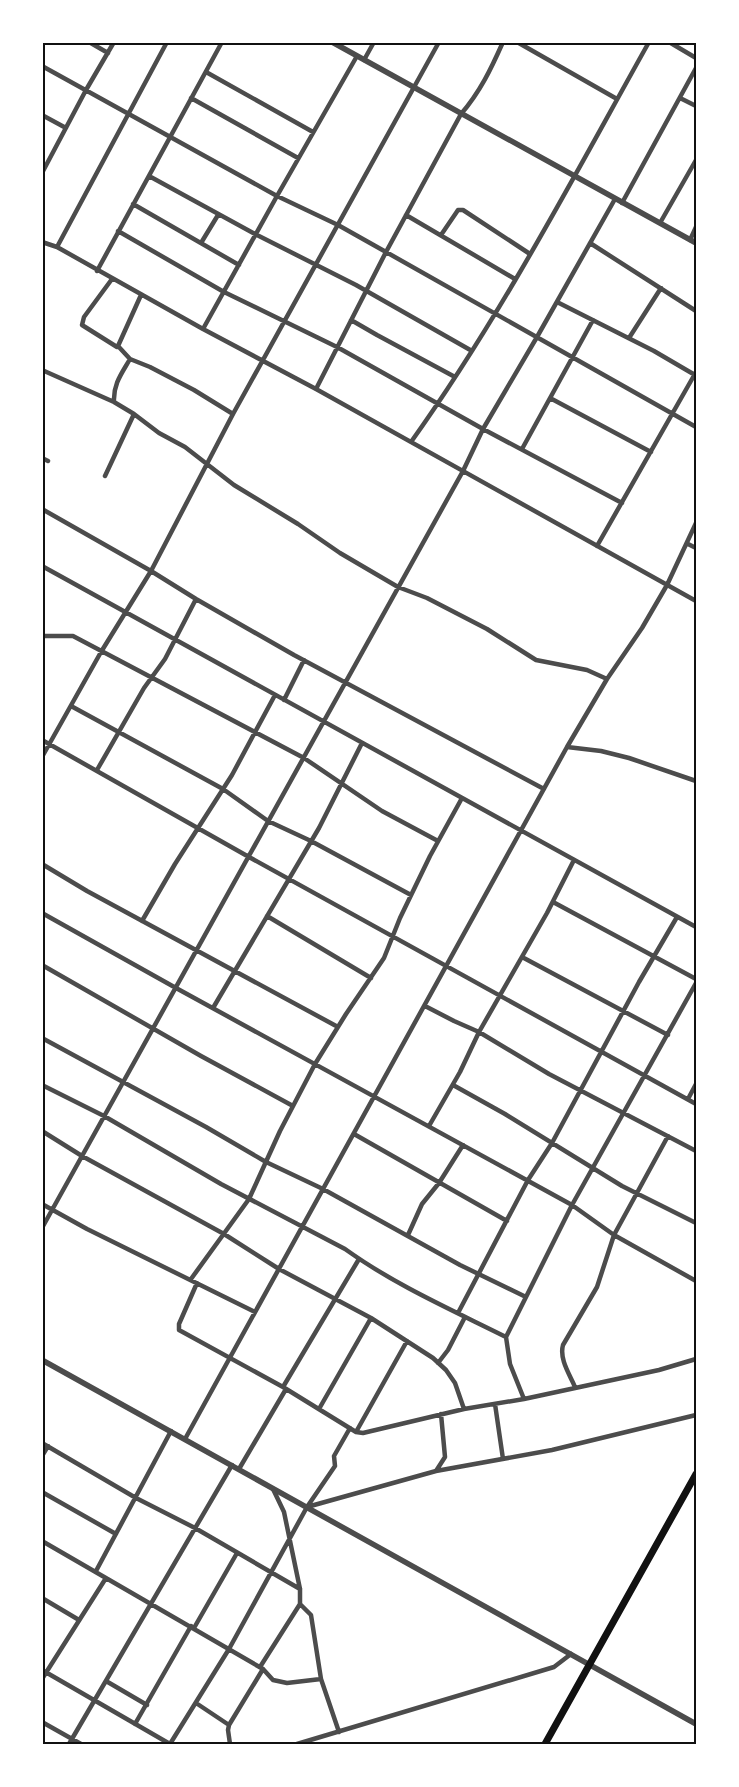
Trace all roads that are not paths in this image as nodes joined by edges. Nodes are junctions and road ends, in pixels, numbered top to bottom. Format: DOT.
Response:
graph roads {
  1 [pos="89,42"];
  2 [pos="114,42"];
  3 [pos="167,42"];
  4 [pos="222,42"];
  5 [pos="332,42"];
  6 [pos="374,42"];
  7 [pos="439,42"];
  8 [pos="503,42"];
  9 [pos="517,42"];
  10 [pos="649,42"];
  11 [pos="669,42"];
  12 [pos="108,53"];
  13 [pos="357,56"];
  14 [pos="696,58"];
  15 [pos="364,60"];
  16 [pos="42,66"];
  17 [pos="696,68"];
  18 [pos="206,72"];
  19 [pos="414,88"];
  20 [pos="86,90"];
  21 [pos="191,98"];
  22 [pos="680,98"];
  23 [pos="617,99"];
  24 [pos="696,106"];
  25 [pos="128,114"];
  26 [pos="461,114"];
  27 [pos="42,115"];
  28 [pos="66,128"];
  29 [pos="313,132"];
  30 [pos="170,136"];
  31 [pos="298,158"];
  32 [pos="696,160"];
  33 [pos="42,173"];
  34 [pos="148,176"];
  35 [pos="574,176"];
  36 [pos="277,196"];
  37 [pos="616,199"];
  38 [pos="622,203"];
  39 [pos="133,204"];
  40 [pos="218,214"];
  41 [pos="406,215"];
  42 [pos="660,223"];
  43 [pos="338,225"];
  44 [pos="696,228"];
  45 [pos="118,231"];
  46 [pos="255,234"];
  47 [pos="441,235"];
  48 [pos="690,240"];
  49 [pos="42,242"];
  50 [pos="201,243"];
  51 [pos="590,243"];
  52 [pos="696,243"];
  53 [pos="57,248"];
  54 [pos="386,252"];
  55 [pos="530,254"];
  56 [pos="239,265"];
  57 [pos="316,265"];
  58 [pos="97,270"];
  59 [pos="112,279"];
  60 [pos="515,279"];
  61 [pos="661,288"];
  62 [pos="366,291"];
  63 [pos="224,292"];
  64 [pos="141,295"];
  65 [pos="557,302"];
  66 [pos="696,311"];
  67 [pos="496,314"];
  68 [pos="351,320"];
  69 [pos="592,320"];
  70 [pos="284,322"];
  71 [pos="203,329"];
  72 [pos="537,337"];
  73 [pos="629,338"];
  74 [pos="117,347"];
  75 [pos="337,347"];
  76 [pos="472,351"];
  77 [pos="572,357"];
  78 [pos="130,358"];
  79 [pos="262,360"];
  80 [pos="42,370"];
  81 [pos="696,373"];
  82 [pos="455,377"];
  83 [pos="316,389"];
  84 [pos="550,398"];
  85 [pos="114,402"];
  86 [pos="438,404"];
  87 [pos="134,414"];
  88 [pos="233,414"];
  89 [pos="673,414"];
  90 [pos="696,427"];
  91 [pos="483,429"];
  92 [pos="411,442"];
  93 [pos="522,450"];
  94 [pos="651,452"];
  95 [pos="42,458"];
  96 [pos="48,462"];
  97 [pos="208,463"];
  98 [pos="463,471"];
  99 [pos="105,476"];
  100 [pos="622,503"];
  101 [pos="42,509"];
  102 [pos="696,523"];
  103 [pos="688,544"];
  104 [pos="598,546"];
  105 [pos="696,548"];
  106 [pos="42,566"];
  107 [pos="152,571"];
  108 [pos="666,584"];
  109 [pos="398,587"];
  110 [pos="196,599"];
  111 [pos="696,601"];
  112 [pos="127,612"];
  113 [pos="42,636"];
  114 [pos="176,640"];
  115 [pos="101,652"];
  116 [pos="304,660"];
  117 [pos="152,678"];
  118 [pos="607,679"];
  119 [pos="346,682"];
  120 [pos="275,695"];
  121 [pos="284,700"];
  122 [pos="71,706"];
  123 [pos="324,722"];
  124 [pos="119,732"];
  125 [pos="254,732"];
  126 [pos="42,740"];
  127 [pos="362,742"];
  128 [pos="50,744"];
  129 [pos="567,747"];
  130 [pos="42,757"];
  131 [pos="304,758"];
  132 [pos="97,770"];
  133 [pos="696,781"];
  134 [pos="341,783"];
  135 [pos="223,789"];
  136 [pos="544,789"];
  137 [pos="462,798"];
  138 [pos="268,821"];
  139 [pos="198,828"];
  140 [pos="521,831"];
  141 [pos="311,841"];
  142 [pos="438,841"];
  143 [pos="249,857"];
  144 [pos="574,860"];
  145 [pos="42,864"];
  146 [pos="289,879"];
  147 [pos="411,895"];
  148 [pos="553,902"];
  149 [pos="42,913"];
  150 [pos="267,916"];
  151 [pos="677,917"];
  152 [pos="142,922"];
  153 [pos="696,927"];
  154 [pos="393,936"];
  155 [pos="197,950"];
  156 [pos="522,957"];
  157 [pos="653,957"];
  158 [pos="42,965"];
  159 [pos="447,965"];
  160 [pos="235,971"];
  161 [pos="371,978"];
  162 [pos="696,979"];
  163 [pos="696,983"];
  164 [pos="176,988"];
  165 [pos="500,995"];
  166 [pos="425,1006"];
  167 [pos="213,1008"];
  168 [pos="623,1012"];
  169 [pos="338,1027"];
  170 [pos="154,1028"];
  171 [pos="479,1032"];
  172 [pos="668,1035"];
  173 [pos="42,1038"];
  174 [pos="602,1051"];
  175 [pos="316,1064"];
  176 [pos="645,1075"];
  177 [pos="123,1083"];
  178 [pos="696,1084"];
  179 [pos="42,1085"];
  180 [pos="453,1085"];
  181 [pos="580,1090"];
  182 [pos="375,1096"];
  183 [pos="688,1099"];
  184 [pos="696,1104"];
  185 [pos="293,1106"];
  186 [pos="624,1112"];
  187 [pos="104,1116"];
  188 [pos="429,1126"];
  189 [pos="42,1132"];
  190 [pos="354,1134"];
  191 [pos="668,1136"];
  192 [pos="552,1143"];
  193 [pos="463,1145"];
  194 [pos="696,1151"];
  195 [pos="82,1156"];
  196 [pos="266,1162"];
  197 [pos="593,1168"];
  198 [pos="528,1180"];
  199 [pos="439,1183"];
  200 [pos="323,1189"];
  201 [pos="638,1194"];
  202 [pos="249,1199"];
  203 [pos="42,1204"];
  204 [pos="572,1205"];
  205 [pos="52,1210"];
  206 [pos="507,1221"];
  207 [pos="696,1223"];
  208 [pos="42,1228"];
  209 [pos="302,1228"];
  210 [pos="224,1234"];
  211 [pos="408,1235"];
  212 [pos="614,1235"];
  213 [pos="359,1259"];
  214 [pos="279,1269"];
  215 [pos="478,1274"];
  216 [pos="191,1280"];
  217 [pos="696,1281"];
  218 [pos="197,1283"];
  219 [pos="526,1297"];
  220 [pos="335,1300"];
  221 [pos="255,1312"];
  222 [pos="458,1313"];
  223 [pos="465,1317"];
  224 [pos="371,1318"];
  225 [pos="506,1337"];
  226 [pos="406,1341"];
  227 [pos="230,1358"];
  228 [pos="696,1359"];
  229 [pos="42,1360"];
  230 [pos="438,1363"];
  231 [pos="284,1388"];
  232 [pos="575,1388"];
  233 [pos="524,1399"];
  234 [pos="495,1404"];
  235 [pos="319,1409"];
  236 [pos="464,1409"];
  237 [pos="441,1414"];
  238 [pos="696,1416"];
  239 [pos="350,1428"];
  240 [pos="172,1432"];
  241 [pos="356,1432"];
  242 [pos="185,1439"];
  243 [pos="42,1443"];
  244 [pos="48,1446"];
  245 [pos="42,1456"];
  246 [pos="502,1459"];
  247 [pos="232,1465"];
  248 [pos="239,1469"];
  249 [pos="436,1471"];
  250 [pos="696,1474"];
  251 [pos="272,1488"];
  252 [pos="42,1492"];
  253 [pos="136,1498"];
  254 [pos="307,1507"];
  255 [pos="195,1528"];
  256 [pos="116,1534"];
  257 [pos="290,1540"];
  258 [pos="43,1542"];
  259 [pos="237,1553"];
  260 [pos="96,1572"];
  261 [pos="272,1572"];
  262 [pos="106,1578"];
  263 [pos="300,1590"];
  264 [pos="42,1598"];
  265 [pos="151,1604"];
  266 [pos="300,1604"];
  267 [pos="79,1620"];
  268 [pos="192,1627"];
  269 [pos="229,1649"];
  270 [pos="571,1654"];
  271 [pos="589,1664"];
  272 [pos="261,1668"];
  273 [pos="45,1671"];
  274 [pos="42,1679"];
  275 [pos="321,1679"];
  276 [pos="106,1681"];
  277 [pos="94,1700"];
  278 [pos="196,1703"];
  279 [pos="147,1705"];
  280 [pos="42,1722"];
  281 [pos="136,1724"];
  282 [pos="229,1724"];
  283 [pos="696,1724"];
  284 [pos="339,1732"];
  285 [pos="70,1742"];
  286 [pos="81,1744"];
  287 [pos="170,1744"];
  288 [pos="230,1744"];
  289 [pos="297,1744"];
  290 [pos="545,1744"];
  1 -- 12 [label="street"];
  2 -- 12 [label="street"];
  3 -- 25 [label="street"];
  4 -- 18 [label="street"];
  5 -- 13 [label="street"];
  6 -- 15 [label="street"];
  7 -- 19 [label="street"];
  8 -- 26 [label="street"];
  9 -- 23 [label="street"];
  10 -- 23 [label="street"];
  11 -- 14 [label="street"];
  12 -- 20 [label="street"];
  13 -- 15 [label="street"];
  13 -- 29 [label="street"];
  15 -- 19 [label="street"];
  16 -- 20 [label="street"];
  17 -- 22 [label="street"];
  18 -- 21 [label="street"];
  18 -- 29 [label="street"];
  19 -- 26 [label="street"];
  19 -- 43 [label="street"];
  20 -- 25 [label="street"];
  20 -- 28 [label="street"];
  21 -- 30 [label="street"];
  21 -- 31 [label="street"];
  22 -- 24 [label="street"];
  22 -- 38 [label="street"];
  23 -- 35 [label="street"];
  25 -- 30 [label="street"];
  25 -- 53 [label="street"];
  26 -- 35 [label="street"];
  26 -- 41 [label="street"];
  27 -- 28 [label="street"];
  28 -- 33 [label="street"];
  29 -- 31 [label="street"];
  30 -- 34 [label="street"];
  30 -- 36 [label="street"];
  31 -- 36 [label="street"];
  32 -- 42 [label="street"];
  34 -- 39 [label="street"];
  34 -- 40 [label="street"];
  35 -- 37 [label="street"];
  35 -- 55 [label="street"];
  36 -- 43 [label="street"];
  36 -- 46 [label="street"];
  37 -- 38 [label="street"];
  37 -- 51 [label="street"];
  38 -- 42 [label="street"];
  39 -- 45 [label="street"];
  39 -- 50 [label="street"];
  40 -- 46 [label="street"];
  40 -- 50 [label="street"];
  41 -- 47 [label="street"];
  41 -- 54 [label="street"];
  42 -- 48 [label="street"];
  43 -- 54 [label="street"];
  43 -- 57 [label="street"];
  44 -- 48 [label="street"];
  45 -- 58 [label="street"];
  45 -- 63 [label="street"];
  46 -- 56 [label="street"];
  46 -- 57 [label="street"];
  47 -- 55 [label="street"];
  47 -- 60 [label="street"];
  48 -- 52 [label="street"];
  49 -- 53 [label="street"];
  50 -- 56 [label="street"];
  51 -- 61 [label="street"];
  51 -- 65 [label="street"];
  53 -- 58 [label="street"];
  54 -- 62 [label="street"];
  54 -- 67 [label="street"];
  55 -- 60 [label="street"];
  56 -- 63 [label="street"];
  57 -- 62 [label="street"];
  57 -- 70 [label="street"];
  58 -- 59 [label="street"];
  59 -- 64 [label="street"];
  59 -- 74 [label="street"];
  60 -- 67 [label="street"];
  61 -- 66 [label="street"];
  61 -- 73 [label="street"];
  62 -- 68 [label="street"];
  62 -- 76 [label="street"];
  63 -- 70 [label="street"];
  63 -- 71 [label="street"];
  64 -- 71 [label="street"];
  64 -- 74 [label="street"];
  65 -- 69 [label="street"];
  65 -- 72 [label="street"];
  67 -- 72 [label="street"];
  67 -- 76 [label="street"];
  68 -- 75 [label="street"];
  68 -- 82 [label="street"];
  69 -- 73 [label="street"];
  69 -- 77 [label="street"];
  70 -- 75 [label="street"];
  70 -- 79 [label="street"];
  71 -- 79 [label="street"];
  72 -- 77 [label="street"];
  72 -- 91 [label="street"];
  73 -- 81 [label="street"];
  74 -- 78 [label="street"];
  75 -- 83 [label="street"];
  75 -- 86 [label="street"];
  76 -- 82 [label="street"];
  77 -- 84 [label="street"];
  77 -- 89 [label="street"];
  78 -- 85 [label="street"];
  78 -- 88 [label="street"];
  79 -- 83 [label="street"];
  79 -- 88 [label="street"];
  80 -- 85 [label="street"];
  81 -- 89 [label="street"];
  82 -- 86 [label="street"];
  83 -- 92 [label="street"];
  84 -- 93 [label="street"];
  84 -- 94 [label="street"];
  85 -- 87 [label="street"];
  86 -- 91 [label="street"];
  86 -- 92 [label="street"];
  87 -- 97 [label="street"];
  87 -- 99 [label="street"];
  88 -- 97 [label="street"];
  89 -- 90 [label="street"];
  89 -- 94 [label="street"];
  91 -- 93 [label="street"];
  91 -- 98 [label="street"];
  92 -- 98 [label="street"];
  93 -- 100 [label="street"];
  94 -- 100 [label="street"];
  95 -- 96 [label="street"];
  97 -- 107 [label="street"];
  97 -- 109 [label="street"];
  98 -- 104 [label="street"];
  98 -- 109 [label="street"];
  100 -- 104 [label="street"];
  101 -- 107 [label="street"];
  102 -- 103 [label="street"];
  103 -- 105 [label="street"];
  103 -- 108 [label="street"];
  104 -- 108 [label="street"];
  106 -- 112 [label="street"];
  107 -- 110 [label="street"];
  107 -- 112 [label="street"];
  108 -- 111 [label="street"];
  108 -- 118 [label="street"];
  109 -- 118 [label="street"];
  109 -- 119 [label="street"];
  110 -- 114 [label="street"];
  110 -- 116 [label="street"];
  112 -- 114 [label="street"];
  112 -- 115 [label="street"];
  113 -- 115 [label="street"];
  114 -- 117 [label="street"];
  114 -- 120 [label="street"];
  115 -- 117 [label="street"];
  115 -- 122 [label="street"];
  116 -- 119 [label="street"];
  116 -- 121 [label="street"];
  117 -- 124 [label="street"];
  117 -- 125 [label="street"];
  118 -- 129 [label="street"];
  119 -- 123 [label="street"];
  119 -- 136 [label="street"];
  120 -- 121 [label="street"];
  120 -- 125 [label="street"];
  121 -- 123 [label="street"];
  122 -- 124 [label="street"];
  122 -- 128 [label="street"];
  123 -- 127 [label="street"];
  123 -- 131 [label="street"];
  124 -- 132 [label="street"];
  124 -- 135 [label="street"];
  125 -- 131 [label="street"];
  125 -- 135 [label="street"];
  126 -- 128 [label="street"];
  127 -- 134 [label="street"];
  127 -- 137 [label="street"];
  128 -- 130 [label="street"];
  128 -- 132 [label="street"];
  129 -- 133 [label="street"];
  129 -- 136 [label="street"];
  131 -- 134 [label="street"];
  131 -- 138 [label="street"];
  132 -- 139 [label="street"];
  134 -- 141 [label="street"];
  134 -- 142 [label="street"];
  135 -- 138 [label="street"];
  135 -- 139 [label="street"];
  136 -- 140 [label="street"];
  137 -- 140 [label="street"];
  137 -- 142 [label="street"];
  138 -- 141 [label="street"];
  138 -- 143 [label="street"];
  139 -- 143 [label="street"];
  139 -- 152 [label="street"];
  140 -- 144 [label="street"];
  140 -- 159 [label="street"];
  141 -- 146 [label="street"];
  141 -- 147 [label="street"];
  142 -- 147 [label="street"];
  143 -- 146 [label="street"];
  143 -- 155 [label="street"];
  144 -- 148 [label="street"];
  144 -- 151 [label="street"];
  145 -- 152 [label="street"];
  146 -- 150 [label="street"];
  146 -- 154 [label="street"];
  147 -- 154 [label="street"];
  148 -- 156 [label="street"];
  148 -- 157 [label="street"];
  149 -- 164 [label="street"];
  150 -- 160 [label="street"];
  150 -- 161 [label="street"];
  151 -- 153 [label="street"];
  151 -- 157 [label="street"];
  152 -- 155 [label="street"];
  154 -- 159 [label="street"];
  154 -- 161 [label="street"];
  155 -- 160 [label="street"];
  155 -- 164 [label="street"];
  156 -- 165 [label="street"];
  156 -- 168 [label="street"];
  157 -- 162 [label="street"];
  157 -- 168 [label="street"];
  158 -- 170 [label="street"];
  159 -- 165 [label="street"];
  159 -- 166 [label="street"];
  160 -- 167 [label="street"];
  160 -- 169 [label="street"];
  161 -- 169 [label="street"];
  163 -- 172 [label="street"];
  164 -- 167 [label="street"];
  164 -- 170 [label="street"];
  165 -- 171 [label="street"];
  165 -- 174 [label="street"];
  166 -- 171 [label="street"];
  166 -- 182 [label="street"];
  167 -- 175 [label="street"];
  168 -- 172 [label="street"];
  168 -- 174 [label="street"];
  169 -- 175 [label="street"];
  170 -- 177 [label="street"];
  170 -- 185 [label="street"];
  171 -- 180 [label="street"];
  171 -- 181 [label="street"];
  172 -- 176 [label="street"];
  173 -- 177 [label="street"];
  174 -- 176 [label="street"];
  174 -- 181 [label="street"];
  175 -- 182 [label="street"];
  175 -- 185 [label="street"];
  176 -- 183 [label="street"];
  176 -- 186 [label="street"];
  177 -- 187 [label="street"];
  177 -- 196 [label="street"];
  178 -- 183 [label="street"];
  179 -- 187 [label="street"];
  180 -- 188 [label="street"];
  180 -- 192 [label="street"];
  181 -- 186 [label="street"];
  181 -- 192 [label="street"];
  182 -- 188 [label="street"];
  182 -- 190 [label="street"];
  183 -- 184 [label="street"];
  185 -- 196 [label="street"];
  186 -- 191 [label="street"];
  186 -- 197 [label="street"];
  187 -- 195 [label="street"];
  187 -- 202 [label="street"];
  188 -- 193 [label="street"];
  189 -- 195 [label="street"];
  190 -- 199 [label="street"];
  190 -- 200 [label="street"];
  191 -- 194 [label="street"];
  191 -- 201 [label="street"];
  192 -- 197 [label="street"];
  192 -- 198 [label="street"];
  193 -- 198 [label="street"];
  193 -- 199 [label="street"];
  195 -- 205 [label="street"];
  195 -- 210 [label="street"];
  196 -- 200 [label="street"];
  196 -- 202 [label="street"];
  197 -- 201 [label="street"];
  197 -- 204 [label="street"];
  198 -- 204 [label="street"];
  198 -- 206 [label="street"];
  199 -- 206 [label="street"];
  199 -- 211 [label="street"];
  200 -- 209 [label="street"];
  200 -- 211 [label="street"];
  201 -- 207 [label="street"];
  201 -- 212 [label="street"];
  202 -- 209 [label="street"];
  202 -- 210 [label="street"];
  203 -- 205 [label="street"];
  204 -- 212 [label="street"];
  204 -- 219 [label="street"];
  205 -- 208 [label="street"];
  205 -- 216 [label="street"];
  206 -- 215 [label="street"];
  209 -- 213 [label="street"];
  209 -- 214 [label="street"];
  210 -- 214 [label="street"];
  210 -- 216 [label="street"];
  211 -- 215 [label="street"];
  212 -- 217 [label="street"];
  212 -- 232 [label="street"];
  213 -- 220 [label="street"];
  213 -- 222 [label="street"];
  214 -- 220 [label="street"];
  214 -- 221 [label="street"];
  215 -- 219 [label="street"];
  215 -- 222 [label="street"];
  216 -- 218 [label="street"];
  218 -- 221 [label="street"];
  218 -- 227 [label="street"];
  219 -- 225 [label="street"];
  220 -- 224 [label="street"];
  220 -- 231 [label="street"];
  221 -- 227 [label="street"];
  222 -- 223 [label="street"];
  223 -- 225 [label="street"];
  223 -- 230 [label="street"];
  224 -- 226 [label="street"];
  224 -- 235 [label="street"];
  225 -- 233 [label="street"];
  226 -- 230 [label="street"];
  226 -- 241 [label="street"];
  227 -- 231 [label="street"];
  227 -- 242 [label="street"];
  228 -- 232 [label="street"];
  229 -- 240 [label="street"];
  230 -- 236 [label="street"];
  231 -- 235 [label="street"];
  231 -- 248 [label="street"];
  232 -- 233 [label="street"];
  233 -- 234 [label="street"];
  234 -- 236 [label="street"];
  234 -- 246 [label="street"];
  235 -- 239 [label="street"];
  236 -- 237 [label="street"];
  237 -- 241 [label="street"];
  237 -- 249 [label="street"];
  238 -- 246 [label="street"];
  239 -- 241 [label="street"];
  239 -- 254 [label="street"];
  240 -- 242 [label="street"];
  240 -- 253 [label="street"];
  242 -- 247 [label="street"];
  243 -- 244 [label="street"];
  244 -- 245 [label="street"];
  244 -- 253 [label="street"];
  246 -- 249 [label="street"];
  247 -- 248 [label="street"];
  247 -- 255 [label="street"];
  248 -- 251 [label="street"];
  249 -- 254 [label="street"];
  250 -- 271 [label="main road"];
  251 -- 254 [label="street"];
  251 -- 257 [label="street"];
  252 -- 256 [label="street"];
  253 -- 255 [label="street"];
  253 -- 256 [label="street"];
  254 -- 257 [label="street"];
  254 -- 270 [label="street"];
  255 -- 259 [label="street"];
  255 -- 265 [label="street"];
  256 -- 260 [label="street"];
  257 -- 261 [label="street"];
  257 -- 263 [label="street"];
  258 -- 260 [label="street"];
  259 -- 261 [label="street"];
  259 -- 268 [label="street"];
  260 -- 262 [label="street"];
  261 -- 263 [label="street"];
  261 -- 269 [label="street"];
  262 -- 265 [label="street"];
  262 -- 267 [label="street"];
  263 -- 266 [label="street"];
  264 -- 267 [label="street"];
  265 -- 268 [label="street"];
  265 -- 276 [label="street"];
  266 -- 272 [label="street"];
  266 -- 275 [label="street"];
  267 -- 273 [label="street"];
  268 -- 269 [label="street"];
  268 -- 279 [label="street"];
  269 -- 272 [label="street"];
  269 -- 278 [label="street"];
  270 -- 271 [label="street"];
  270 -- 284 [label="street"];
  271 -- 283 [label="street"];
  271 -- 290 [label="main road"];
  272 -- 275 [label="street"];
  272 -- 282 [label="street"];
  273 -- 274 [label="street"];
  273 -- 277 [label="street"];
  275 -- 284 [label="street"];
  276 -- 277 [label="street"];
  276 -- 279 [label="street"];
  277 -- 281 [label="street"];
  277 -- 285 [label="street"];
  278 -- 282 [label="street"];
  278 -- 287 [label="street"];
  279 -- 281 [label="street"];
  280 -- 285 [label="street"];
  281 -- 287 [label="street"];
  282 -- 288 [label="street"];
  284 -- 289 [label="street"];
  285 -- 286 [label="street"];
}
